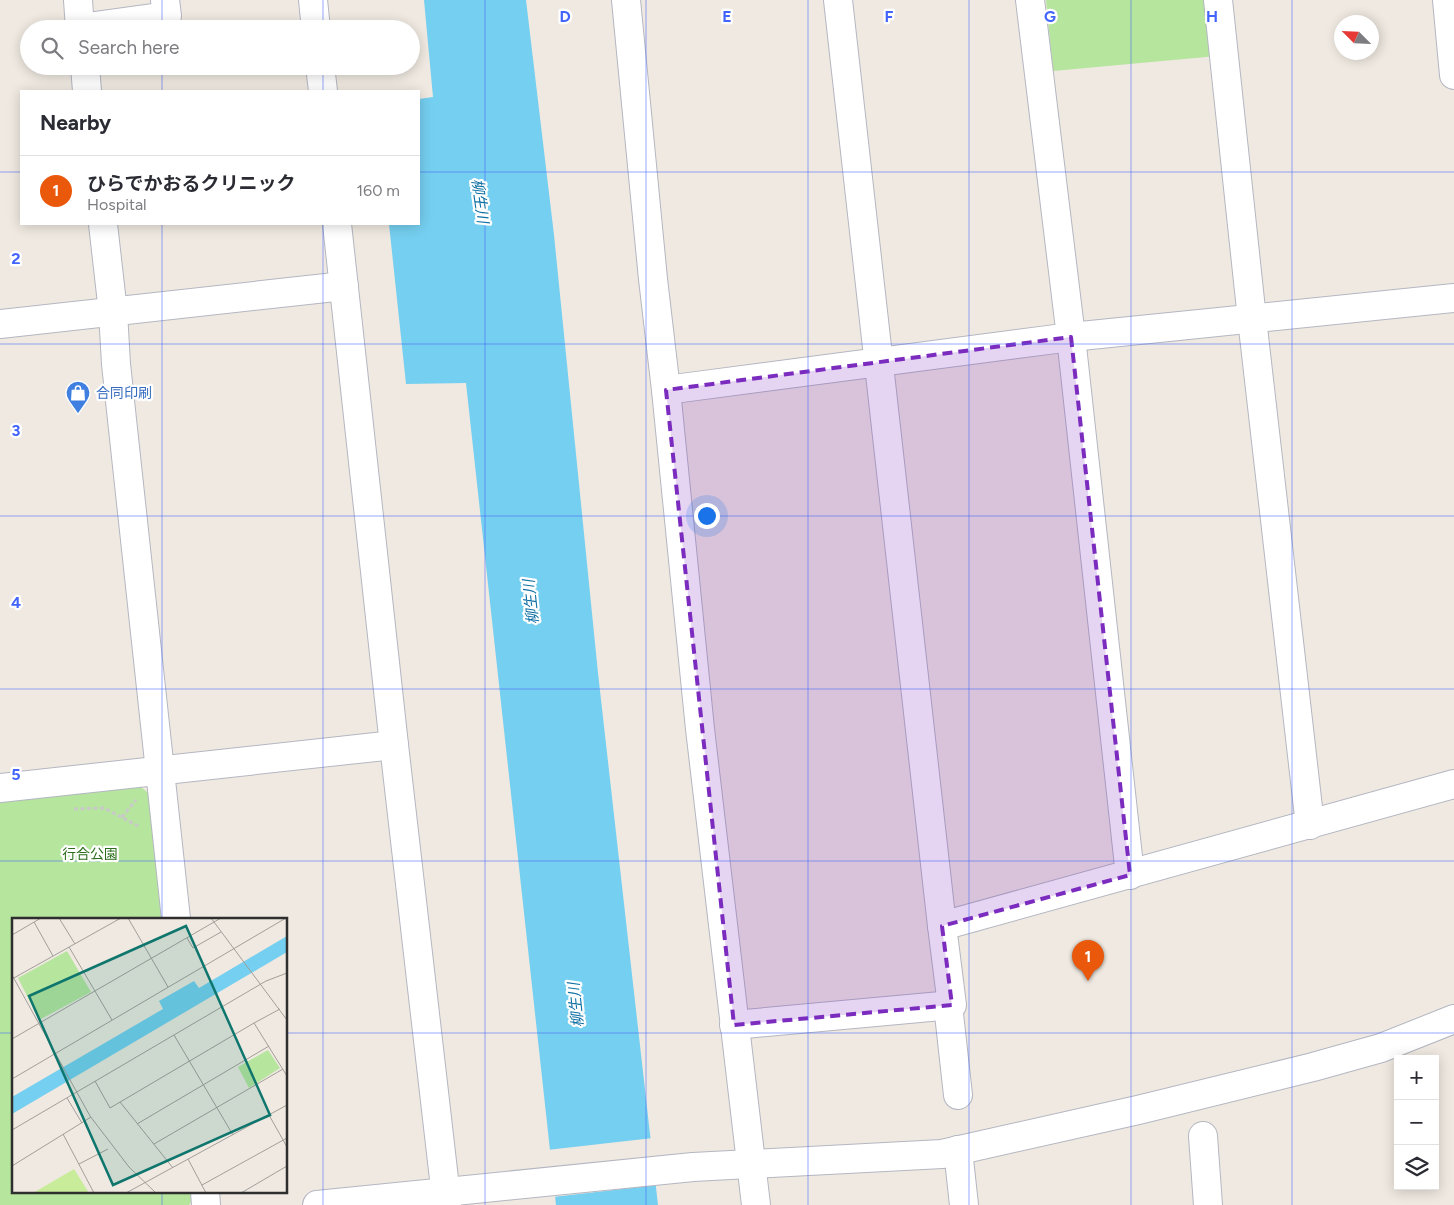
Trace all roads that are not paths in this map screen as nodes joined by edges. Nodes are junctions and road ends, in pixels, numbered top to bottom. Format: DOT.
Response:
graph roads {
  1 [pos="78,0"];
  2 [pos="166,0"];
  3 [pos="313,0"];
  4 [pos="626,0"];
  5 [pos="838,0"];
  6 [pos="1030,0"];
  7 [pos="1218,0"];
  8 [pos="1449,2"];
  9 [pos="79,20"];
  10 [pos="138,20"];
  11 [pos="315,20"];
  12 [pos="86,75"];
  13 [pos="321,75"];
  14 [pos="1454,75"];
  15 [pos="88,90"];
  16 [pos="323,90"];
  17 [pos="102,225"];
  18 [pos="337,225"];
  19 [pos="344,286"];
  20 [pos="1454,298"];
  21 [pos="112,312"];
  22 [pos="1252,319"];
  23 [pos="0,324"];
  24 [pos="1071,336"];
  25 [pos="879,361"];
  26 [pos="666,390"];
  27 [pos="394,745"];
  28 [pos="161,771"];
  29 [pos="1454,784"];
  30 [pos="0,788"];
  31 [pos="1310,825"];
  32 [pos="1130,875"];
  33 [pos="176,918"];
  34 [pos="942,926"];
  35 [pos="948,1005"];
  36 [pos="1454,1020"];
  37 [pos="734,1025"];
  38 [pos="958,1095"];
  39 [pos="1203,1136"];
  40 [pos="958,1150"];
  41 [pos="751,1164"];
  42 [pos="205,1192"];
  43 [pos="446,1199"];
  44 [pos="206,1205"];
  45 [pos="317,1205"];
  46 [pos="756,1205"];
  47 [pos="964,1205"];
  48 [pos="1208,1205"];
  1 -- 9 [label="street"];
  2 -- 10 [label="street"];
  3 -- 11 [label="street"];
  4 -- 26 [label="street"];
  5 -- 25 [label="street"];
  6 -- 24 [label="street"];
  7 -- 22 [label="street"];
  8 -- 14 [label="street"];
  12 -- 15 [label="street"];
  13 -- 16 [label="street"];
  17 -- 21 [label="street"];
  18 -- 19 [label="street"];
  19 -- 21 [label="street"];
  19 -- 27 [label="street"];
  20 -- 22 [label="street"];
  21 -- 23 [label="street"];
  21 -- 28 [label="street"];
  22 -- 24 [label="street"];
  22 -- 31 [label="street"];
  24 -- 25 [label="street"];
  24 -- 32 [label="street"];
  25 -- 26 [label="street"];
  25 -- 34 [label="street"];
  26 -- 37 [label="street"];
  27 -- 28 [label="street"];
  27 -- 43 [label="street"];
  28 -- 30 [label="street"];
  28 -- 33 [label="street"];
  29 -- 31 [label="street"];
  31 -- 32 [label="street"];
  32 -- 34 [label="street"];
  34 -- 35 [label="street"];
  35 -- 37 [label="street"];
  35 -- 38 [label="street"];
  36 -- 40 [label="street"];
  37 -- 41 [label="street"];
  39 -- 48 [label="street"];
  40 -- 41 [label="street"];
  40 -- 47 [label="street"];
  41 -- 43 [label="street"];
  41 -- 46 [label="street"];
  42 -- 44 [label="street"];
  43 -- 45 [label="street"];
}
